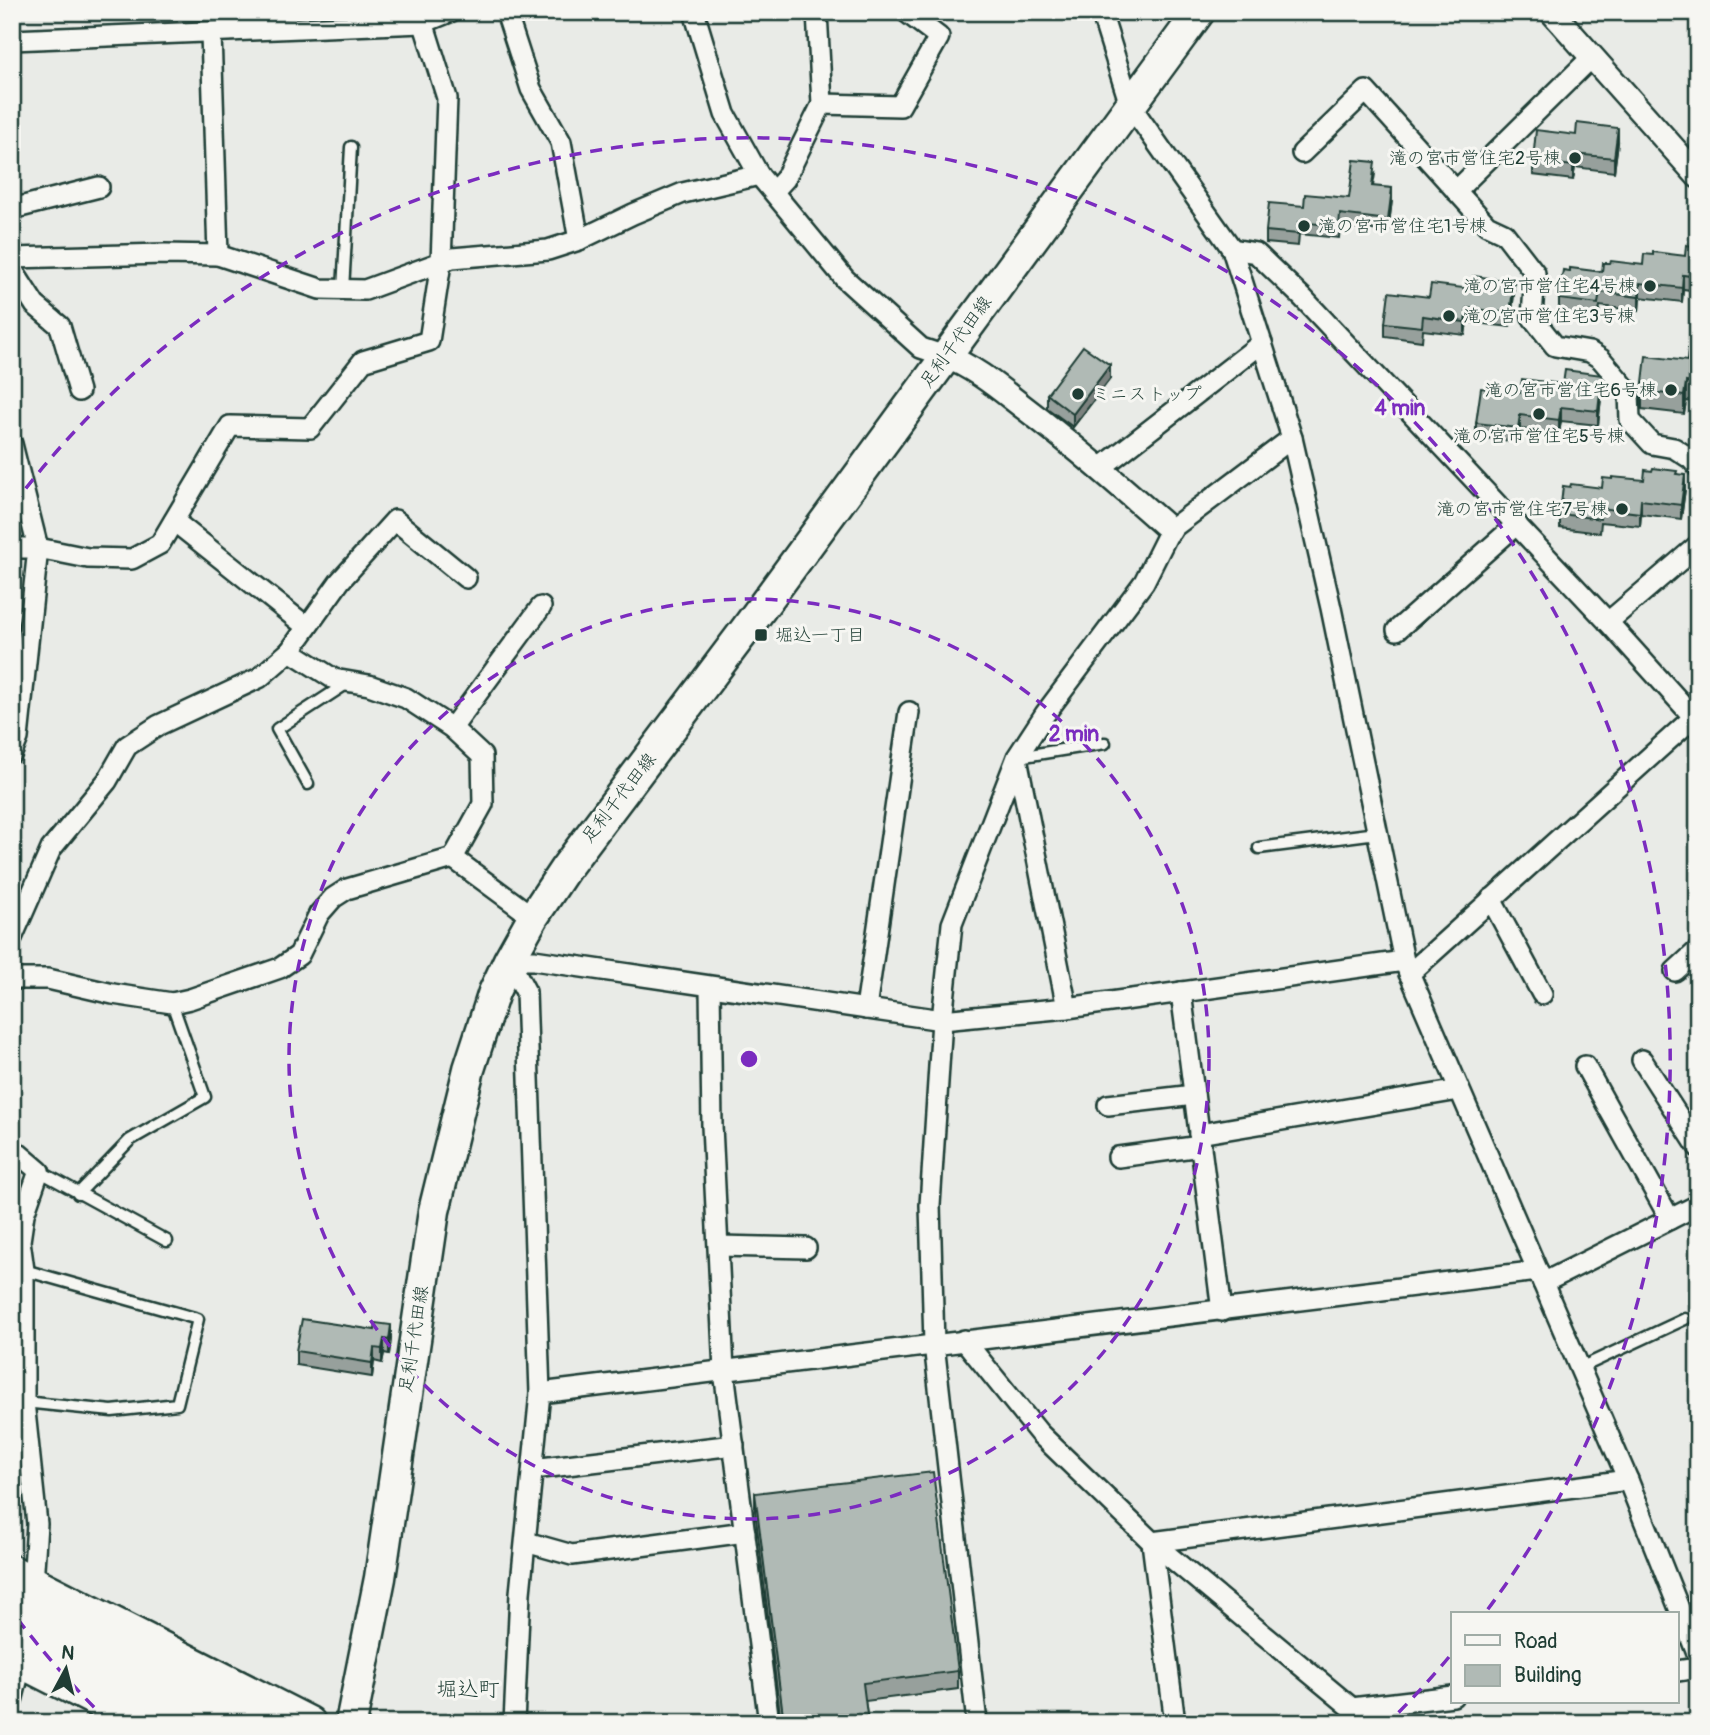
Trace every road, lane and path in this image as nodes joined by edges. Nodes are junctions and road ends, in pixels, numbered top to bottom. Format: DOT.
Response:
graph roads {
  1 [pos="450,12"];
  2 [pos="506,12"];
  3 [pos="694,12"];
  4 [pos="817,12"];
  5 [pos="906,12"];
  6 [pos="1101,12"];
  7 [pos="1199,12"];
  8 [pos="1552,12"];
  9 [pos="422,17"];
  10 [pos="297,20"];
  11 [pos="211,33"];
  12 [pos="12,40"];
  13 [pos="1592,57"];
  14 [pos="822,104"];
  15 [pos="1130,106"];
  16 [pos="351,147"];
  17 [pos="1302,153"];
  18 [pos="759,175"];
  19 [pos="1698,176"];
  20 [pos="99,187"];
  21 [pos="774,191"];
  22 [pos="1456,191"];
  23 [pos="12,209"];
  24 [pos="579,240"];
  25 [pos="1232,248"];
  26 [pos="218,255"];
  27 [pos="12,258"];
  28 [pos="441,263"];
  29 [pos="12,269"];
  30 [pos="343,291"];
  31 [pos="1262,343"];
  32 [pos="945,356"];
  33 [pos="79,391"];
  34 [pos="1292,438"];
  35 [pos="12,444"];
  36 [pos="1102,467"];
  37 [pos="1698,467"];
  38 [pos="174,521"];
  39 [pos="1517,524"];
  40 [pos="1170,530"];
  41 [pos="1698,545"];
  42 [pos="12,548"];
  43 [pos="38,548"];
  44 [pos="466,578"];
  45 [pos="541,607"];
  46 [pos="1608,622"];
  47 [pos="307,627"];
  48 [pos="1396,630"];
  49 [pos="290,651"];
  50 [pos="349,681"];
  51 [pos="909,712"];
  52 [pos="1696,720"];
  53 [pos="452,728"];
  54 [pos="1105,743"];
  55 [pos="12,753"];
  56 [pos="1017,757"];
  57 [pos="308,784"];
  58 [pos="1377,833"];
  59 [pos="1259,848"];
  60 [pos="453,858"];
  61 [pos="1491,899"];
  62 [pos="533,917"];
  63 [pos="12,938"];
  64 [pos="1698,950"];
  65 [pos="509,960"];
  66 [pos="1407,968"];
  67 [pos="1675,971"];
  68 [pos="12,979"];
  69 [pos="710,987"];
  70 [pos="1181,992"];
  71 [pos="1542,994"];
  72 [pos="172,1003"];
  73 [pos="1068,1008"];
  74 [pos="866,1009"];
  75 [pos="942,1020"];
  76 [pos="1642,1060"];
  77 [pos="1585,1066"];
  78 [pos="1459,1090"];
  79 [pos="1195,1095"];
  80 [pos="1108,1105"];
  81 [pos="1200,1140"];
  82 [pos="1698,1147"];
  83 [pos="12,1148"];
  84 [pos="1118,1157"];
  85 [pos="39,1171"];
  86 [pos="78,1194"];
  87 [pos="1698,1205"];
  88 [pos="1671,1219"];
  89 [pos="167,1241"];
  90 [pos="719,1246"];
  91 [pos="806,1248"];
  92 [pos="24,1270"];
  93 [pos="1540,1277"];
  94 [pos="1222,1311"];
  95 [pos="1685,1319"];
  96 [pos="964,1340"];
  97 [pos="934,1344"];
  98 [pos="1580,1368"];
  99 [pos="724,1371"];
  100 [pos="540,1393"];
  101 [pos="23,1402"];
  102 [pos="734,1445"];
  103 [pos="533,1469"];
  104 [pos="1628,1480"];
  105 [pos="745,1532"];
  106 [pos="526,1542"];
  107 [pos="1152,1542"];
  108 [pos="19,1584"];
  109 [pos="12,1630"];
  110 [pos="1698,1656"];
  111 [pos="17,1659"];
  112 [pos="1698,1668"];
  113 [pos="1678,1671"];
  114 [pos="1451,1696"];
  115 [pos="12,1700"];
  116 [pos="1357,1715"];
  117 [pos="142,1723"];
  118 [pos="194,1723"];
  119 [pos="259,1723"];
  120 [pos="309,1723"];
  121 [pos="351,1723"];
  122 [pos="514,1723"];
  123 [pos="769,1723"];
  124 [pos="977,1723"];
  125 [pos="1175,1723"];
  1 -- 9 [label="street"];
  2 -- 24 [label="street"];
  3 -- 18 [label="street"];
  4 -- 14 [label="street"];
  5 -- 14 [label="street"];
  6 -- 15 [label="street"];
  7 -- 15 [label="main road, 足利千代田線"];
  8 -- 13 [label="street"];
  9 -- 10 [label="street"];
  9 -- 28 [label="street"];
  10 -- 11 [label="street"];
  11 -- 12 [label="street"];
  11 -- 26 [label="street"];
  13 -- 19 [label="street"];
  13 -- 22 [label="street"];
  14 -- 21 [label="street"];
  15 -- 25 [label="street"];
  15 -- 32 [label="main road, 足利千代田線"];
  16 -- 30 [label="lane"];
  17 -- 22 [label="street"];
  18 -- 21 [label="street"];
  18 -- 24 [label="street"];
  20 -- 23 [label="street"];
  21 -- 32 [label="street"];
  22 -- 37 [label="street"];
  24 -- 28 [label="street"];
  25 -- 31 [label="street"];
  25 -- 39 [label="street"];
  26 -- 27 [label="street"];
  26 -- 30 [label="street"];
  28 -- 30 [label="street"];
  28 -- 38 [label="street"];
  29 -- 33 [label="street"];
  31 -- 34 [label="street"];
  31 -- 36 [label="street"];
  32 -- 36 [label="street"];
  32 -- 62 [label="main road, 足利千代田線"];
  34 -- 40 [label="street"];
  34 -- 58 [label="street"];
  35 -- 43 [label="street"];
  36 -- 40 [label="street"];
  38 -- 43 [label="street"];
  38 -- 47 [label="street"];
  39 -- 46 [label="street"];
  39 -- 48 [label="street"];
  40 -- 56 [label="street"];
  41 -- 46 [label="street"];
  42 -- 43 [label="street"];
  43 -- 55 [label="street"];
  44 -- 47 [label="street"];
  45 -- 53 [label="street"];
  46 -- 52 [label="street"];
  47 -- 49 [label="street"];
  49 -- 50 [label="street"];
  49 -- 63 [label="street"];
  50 -- 53 [label="street"];
  50 -- 57 [label="lane"];
  51 -- 74 [label="street"];
  52 -- 61 [label="street"];
  53 -- 60 [label="street"];
  54 -- 56 [label="lane"];
  56 -- 73 [label="street"];
  56 -- 75 [label="street"];
  58 -- 59 [label="lane"];
  58 -- 66 [label="street"];
  60 -- 62 [label="street"];
  60 -- 72 [label="street"];
  61 -- 66 [label="street"];
  61 -- 71 [label="street"];
  62 -- 65 [label="main road, 足利千代田線"];
  64 -- 67 [label="street"];
  65 -- 69 [label="street"];
  65 -- 100 [label="street"];
  65 -- 121 [label="main road, 足利千代田線"];
  66 -- 70 [label="street"];
  66 -- 78 [label="street"];
  68 -- 72 [label="street"];
  69 -- 74 [label="street"];
  69 -- 90 [label="street"];
  70 -- 73 [label="street"];
  70 -- 79 [label="street"];
  72 -- 86 [label="lane"];
  73 -- 75 [label="street"];
  74 -- 75 [label="street"];
  75 -- 97 [label="street"];
  76 -- 82 [label="street"];
  77 -- 88 [label="street"];
  78 -- 81 [label="street"];
  78 -- 93 [label="street"];
  79 -- 80 [label="street"];
  79 -- 81 [label="street"];
  81 -- 84 [label="street"];
  81 -- 94 [label="street"];
  83 -- 85 [label="street"];
  85 -- 86 [label="lane"];
  85 -- 92 [label="street"];
  86 -- 89 [label="lane"];
  87 -- 88 [label="street"];
  88 -- 93 [label="street"];
  90 -- 91 [label="street"];
  90 -- 99 [label="street"];
  92 -- 101 [label="street"];
  92 -- 101 [label="lane"];
  93 -- 94 [label="street"];
  93 -- 98 [label="street"];
  94 -- 96 [label="street"];
  95 -- 98 [label="lane"];
  96 -- 97 [label="street"];
  96 -- 107 [label="street"];
  97 -- 99 [label="street"];
  97 -- 124 [label="street"];
  98 -- 104 [label="street"];
  99 -- 100 [label="street"];
  99 -- 102 [label="street"];
  100 -- 103 [label="street"];
  101 -- 108 [label="street"];
  102 -- 103 [label="street"];
  102 -- 105 [label="street"];
  103 -- 106 [label="street"];
  104 -- 107 [label="street"];
  104 -- 110 [label="street"];
  105 -- 106 [label="street"];
  105 -- 123 [label="street"];
  106 -- 122 [label="street"];
  107 -- 116 [label="street"];
  107 -- 125 [label="street"];
  108 -- 119 [label="highway"];
  108 -- 120 [label="highway"];
  109 -- 118 [label="highway"];
  111 -- 115 [label="street"];
  111 -- 117 [label="highway"];
  112 -- 113 [label="street"];
  114 -- 116 [label="street"];
}
